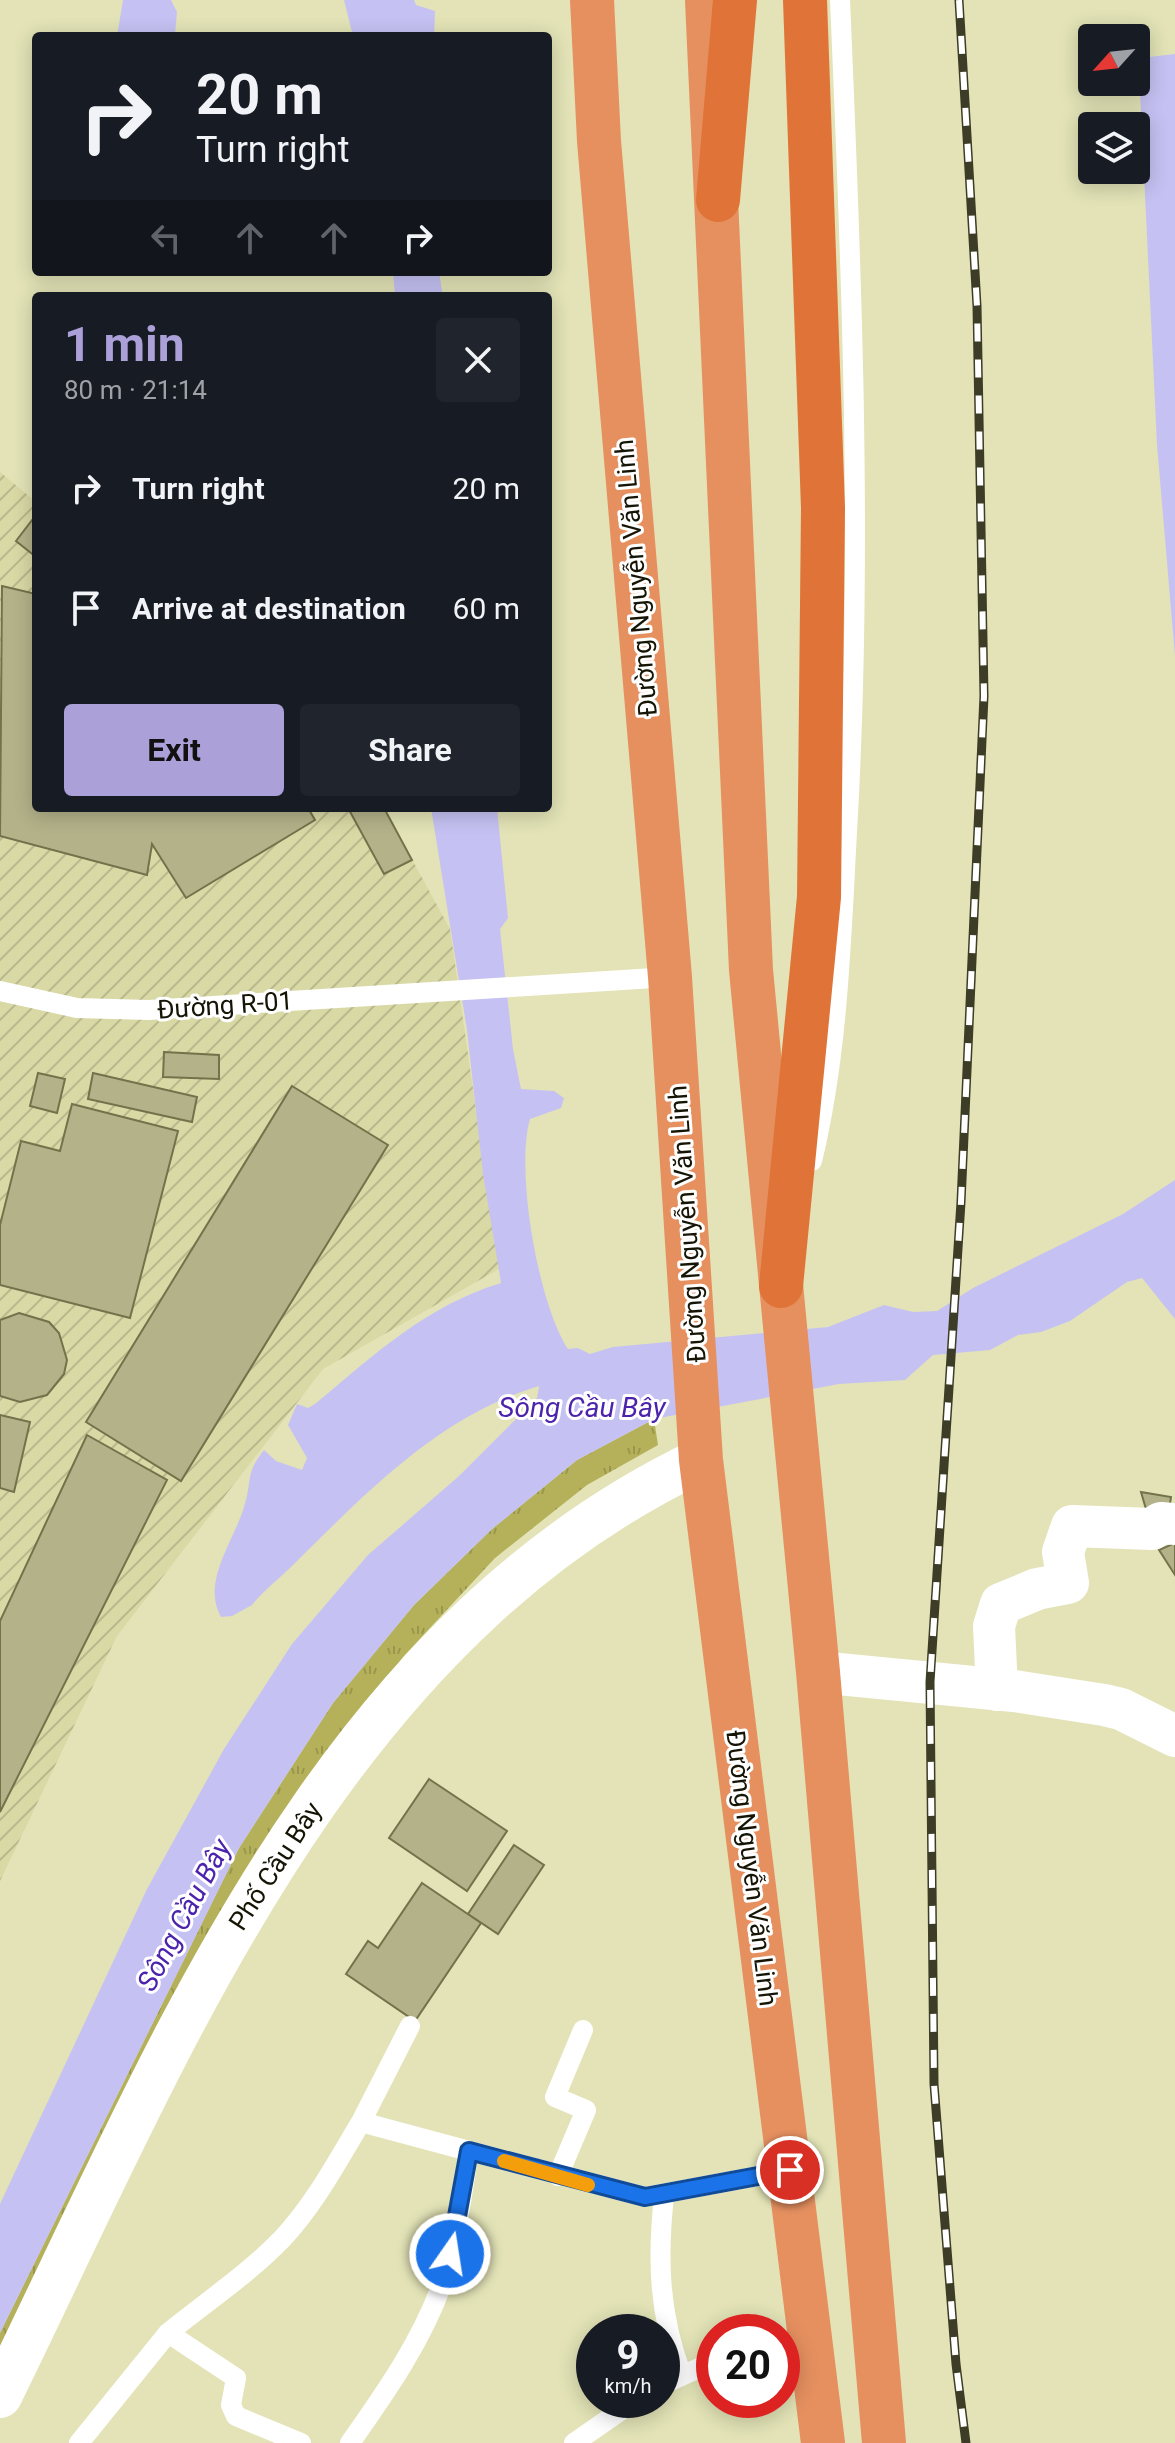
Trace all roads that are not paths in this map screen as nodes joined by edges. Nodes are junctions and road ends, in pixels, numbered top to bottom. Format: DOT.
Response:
graph roads {
  1 [pos="592,0"];
  2 [pos="707,0"];
  3 [pos="735,0"];
  4 [pos="805,0"];
  5 [pos="840,0"];
  6 [pos="718,200"];
  7 [pos="670,977"];
  8 [pos="0,991"];
  9 [pos="781,1286"];
  10 [pos="701,1457"];
  11 [pos="1175,1524"];
  12 [pos="818,1672"];
  13 [pos="997,1690"];
  14 [pos="1175,1736"];
  15 [pos="410,2026"];
  16 [pos="583,2030"];
  17 [pos="361,2122"];
  18 [pos="469,2151"];
  19 [pos="790,2170"];
  20 [pos="558,2176"];
  21 [pos="664,2196"];
  22 [pos="795,2314"];
  23 [pos="168,2333"];
  24 [pos="800,2356"];
  25 [pos="696,2369"];
  26 [pos="682,2376"];
  27 [pos="0,2396"];
  28 [pos="610,2418"];
  29 [pos="79,2443"];
  30 [pos="301,2443"];
  31 [pos="350,2443"];
  32 [pos="574,2443"];
  33 [pos="823,2443"];
  34 [pos="884,2443"];
  1 -- 7 [label="highway, Đường Nguyễn Văn Linh"];
  2 -- 6 [label="highway"];
  3 -- 6 [label="highway"];
  4 -- 9 [label="highway"];
  5 -- 9 [label="lane"];
  6 -- 9 [label="highway"];
  7 -- 8 [label="lane, Đường R-01"];
  7 -- 10 [label="highway, Đường Nguyễn Văn Linh"];
  9 -- 12 [label="highway"];
  10 -- 19 [label="highway, Đường Nguyễn Văn Linh"];
  10 -- 27 [label="street, Phố Cầu Bây"];
  11 -- 13 [label="street"];
  12 -- 13 [label="street"];
  12 -- 34 [label="highway"];
  13 -- 14 [label="street"];
  15 -- 17 [label="lane"];
  16 -- 20 [label="lane"];
  17 -- 18 [label="lane"];
  17 -- 23 [label="lane"];
  18 -- 20 [label="lane"];
  18 -- 31 [label="lane"];
  19 -- 21 [label="lane"];
  19 -- 22 [label="highway, Đường Nguyễn Văn Linh"];
  20 -- 21 [label="lane"];
  21 -- 26 [label="lane"];
  23 -- 29 [label="lane"];
  23 -- 30 [label="lane"];
  24 -- 33 [label="highway, Đường Nguyễn Văn Linh"];
  25 -- 26 [label="lane"];
  28 -- 32 [label="lane"];
}
